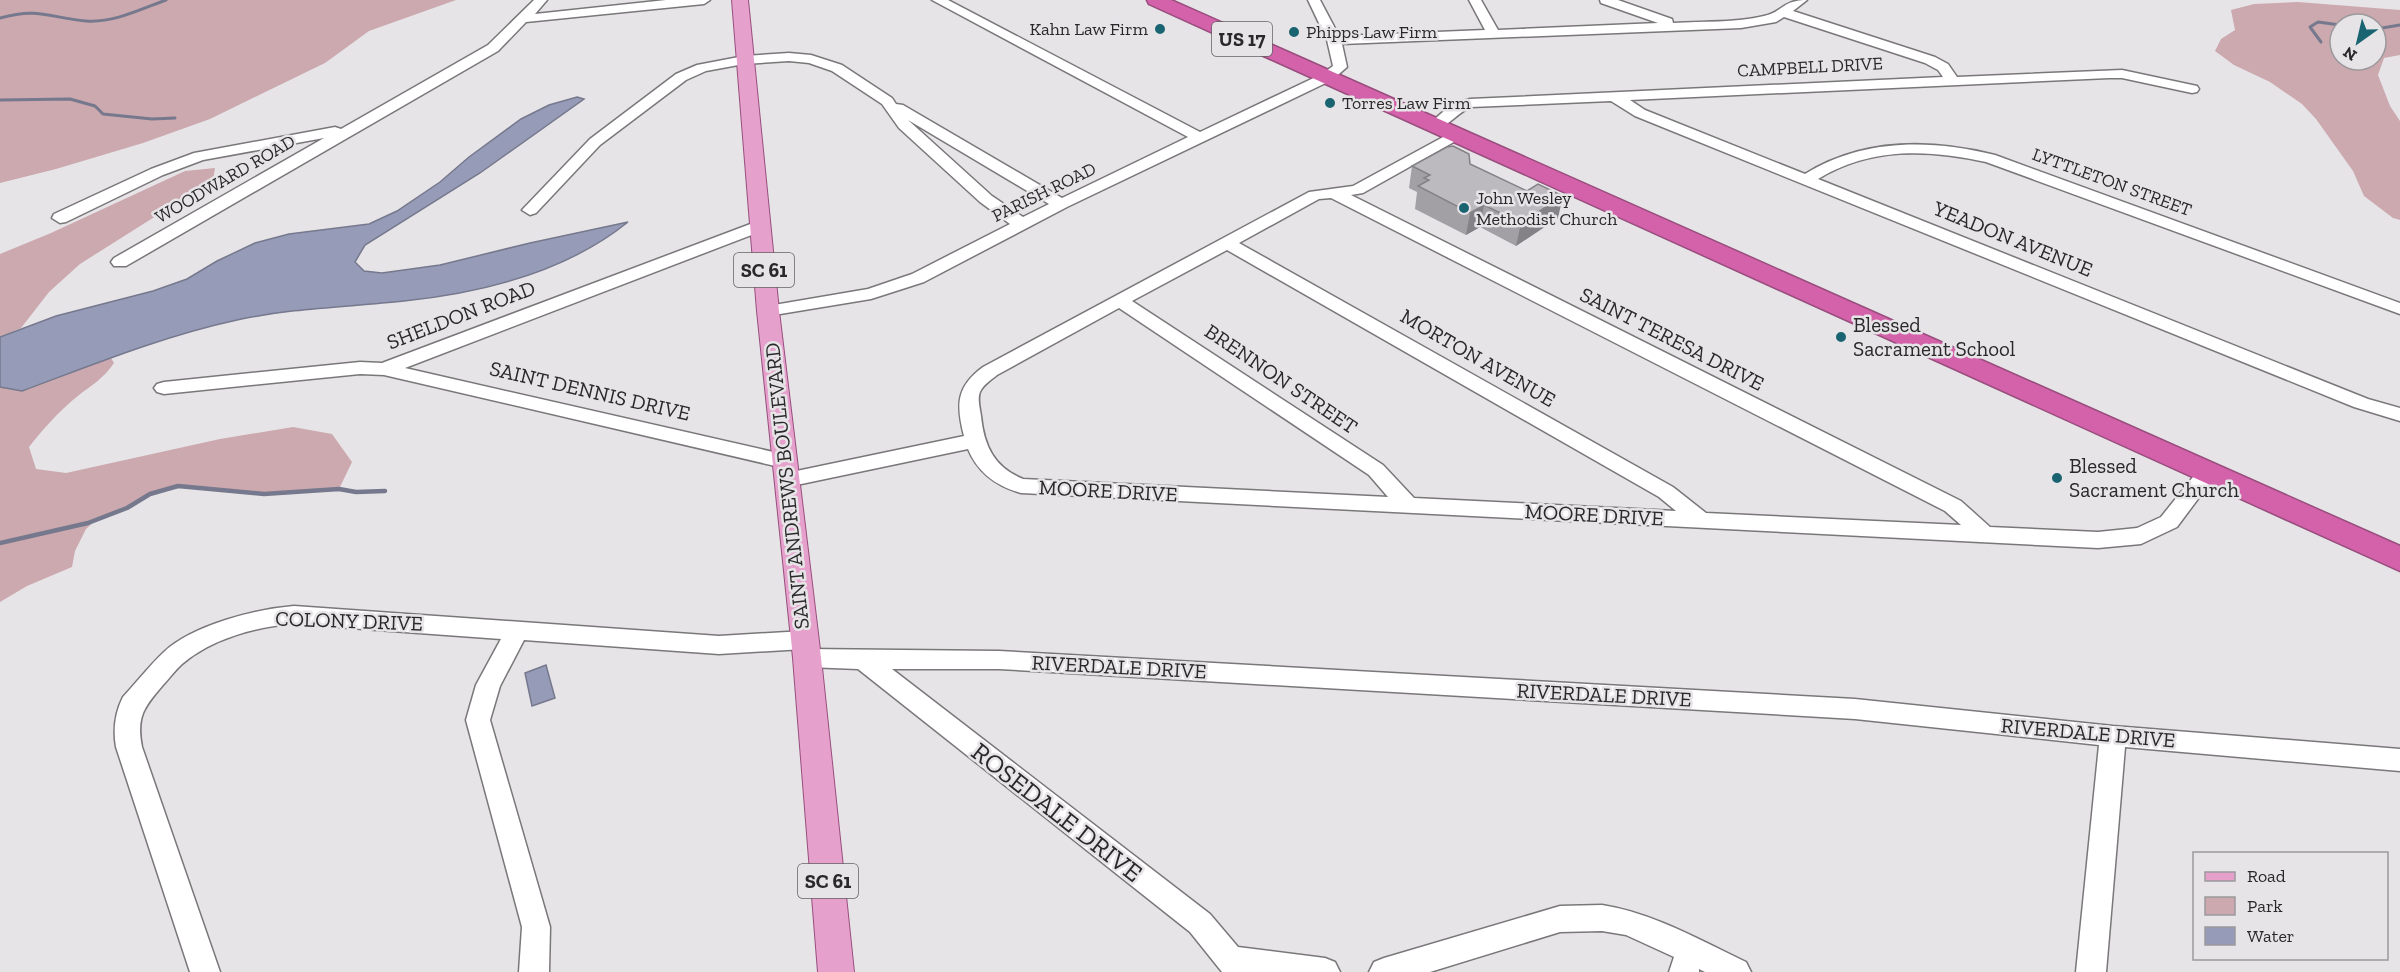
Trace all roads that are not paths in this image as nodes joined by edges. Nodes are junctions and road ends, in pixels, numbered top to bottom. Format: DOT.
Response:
graph roads {
  1 [pos="541,0"];
  2 [pos="704,0"];
  3 [pos="740,0"];
  4 [pos="938,0"];
  5 [pos="1156,0"];
  6 [pos="1314,0"];
  7 [pos="1475,0"];
  8 [pos="1606,0"];
  9 [pos="1801,0"];
  10 [pos="1783,12"];
  11 [pos="520,19"];
  12 [pos="1676,26"];
  13 [pos="1494,34"];
  14 [pos="1334,40"];
  15 [pos="744,60"];
  16 [pos="1327,77"];
  17 [pos="1952,80"];
  18 [pos="2192,89"];
  19 [pos="1613,96"];
  20 [pos="887,101"];
  21 [pos="350,129"];
  22 [pos="1445,130"];
  23 [pos="1201,138"];
  24 [pos="1806,180"];
  25 [pos="1332,192"];
  26 [pos="1061,204"];
  27 [pos="530,210"];
  28 [pos="60,218"];
  29 [pos="1022,224"];
  30 [pos="761,225"];
  31 [pos="1227,243"];
  32 [pos="120,262"];
  33 [pos="1120,301"];
  34 [pos="2400,309"];
  35 [pos="768,311"];
  36 [pos="384,369"];
  37 [pos="164,388"];
  38 [pos="2400,415"];
  39 [pos="974,441"];
  40 [pos="785,470"];
  41 [pos="2208,472"];
  42 [pos="1409,506"];
  43 [pos="1701,520"];
  44 [pos="1985,535"];
  45 [pos="2400,559"];
  46 [pos="518,630"];
  47 [pos="806,649"];
  48 [pos="865,661"];
  49 [pos="2113,736"];
  50 [pos="2400,759"];
  51 [pos="1688,961"];
  52 [pos="1235,966"];
  53 [pos="205,972"];
  54 [pos="534,972"];
  55 [pos="836,972"];
  56 [pos="1325,972"];
  57 [pos="1384,972"];
  58 [pos="1736,972"];
  59 [pos="2091,972"];
  1 -- 11 [label="street, WOODWARD ROAD"];
  2 -- 11 [label="street"];
  3 -- 15 [label="main road, SAINT ANDREWS BOULEVARD / SC 61"];
  4 -- 23 [label="street"];
  5 -- 16 [label="highway, US 17"];
  6 -- 14 [label="street"];
  7 -- 13 [label="street"];
  8 -- 12 [label="street"];
  9 -- 10 [label="street"];
  10 -- 12 [label="street"];
  10 -- 17 [label="street"];
  11 -- 21 [label="street, WOODWARD ROAD"];
  12 -- 13 [label="street"];
  13 -- 14 [label="street"];
  14 -- 16 [label="street"];
  15 -- 20 [label="street"];
  15 -- 27 [label="street"];
  15 -- 30 [label="main road, SAINT ANDREWS BOULEVARD / SC 61"];
  16 -- 22 [label="highway, US 17"];
  16 -- 23 [label="street, PARISH ROAD"];
  17 -- 18 [label="street, CAMPBELL DRIVE"];
  17 -- 19 [label="street, CAMPBELL DRIVE"];
  19 -- 22 [label="street, CAMPBELL DRIVE"];
  19 -- 24 [label="street, YEADON AVENUE"];
  20 -- 26 [label="street"];
  20 -- 29 [label="street"];
  21 -- 28 [label="street, WOODWARD ROAD"];
  21 -- 32 [label="street, WOODWARD ROAD"];
  22 -- 25 [label="street, MOORE DRIVE"];
  22 -- 41 [label="highway, US 17"];
  23 -- 26 [label="street, PARISH ROAD"];
  24 -- 34 [label="street, LYTTLETON STREET"];
  24 -- 38 [label="street, YEADON AVENUE"];
  25 -- 31 [label="street, MOORE DRIVE"];
  25 -- 44 [label="street, SAINT TERESA DRIVE"];
  26 -- 29 [label="street, PARISH ROAD"];
  29 -- 35 [label="street, PARISH ROAD"];
  30 -- 35 [label="main road, SAINT ANDREWS BOULEVARD / SC 61"];
  30 -- 36 [label="street, SHELDON ROAD"];
  31 -- 33 [label="street, MOORE DRIVE"];
  31 -- 43 [label="street, MORTON AVENUE"];
  33 -- 39 [label="street, MOORE DRIVE"];
  33 -- 42 [label="street, BRENNON STREET"];
  35 -- 40 [label="main road, SAINT ANDREWS BOULEVARD / SC 61"];
  36 -- 37 [label="street, SHELDON ROAD"];
  36 -- 40 [label="street, SAINT DENNIS DRIVE"];
  39 -- 40 [label="street"];
  39 -- 42 [label="street, MOORE DRIVE"];
  40 -- 47 [label="main road, SAINT ANDREWS BOULEVARD / SC 61"];
  41 -- 44 [label="street, MOORE DRIVE"];
  41 -- 45 [label="highway, US 17"];
  42 -- 43 [label="street, MOORE DRIVE"];
  43 -- 44 [label="street, MOORE DRIVE"];
  46 -- 47 [label="street, COLONY DRIVE"];
  46 -- 53 [label="street, COLONY DRIVE"];
  46 -- 54 [label="street"];
  47 -- 48 [label="street, RIVERDALE DRIVE"];
  47 -- 55 [label="main road, SAINT ANDREWS BOULEVARD / SC 61"];
  48 -- 49 [label="street, RIVERDALE DRIVE"];
  48 -- 52 [label="street, ROSEDALE DRIVE"];
  49 -- 50 [label="street, RIVERDALE DRIVE"];
  49 -- 59 [label="street"];
  51 -- 57 [label="street"];
  51 -- 58 [label="street"];
  52 -- 56 [label="street"];
}
